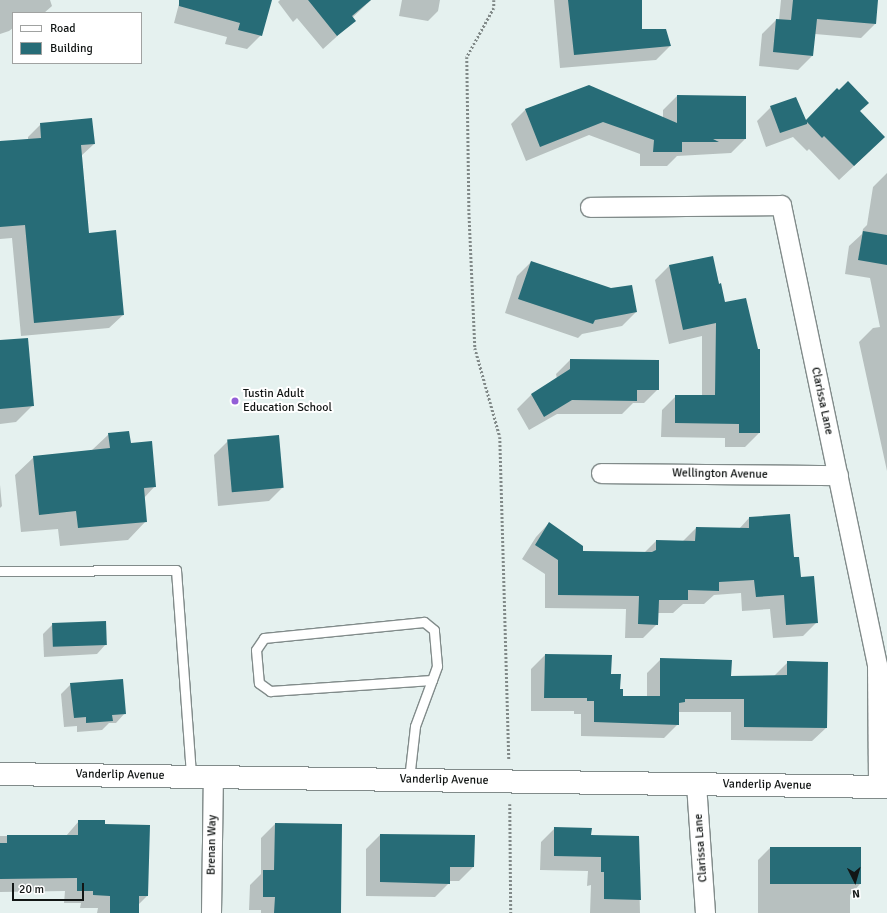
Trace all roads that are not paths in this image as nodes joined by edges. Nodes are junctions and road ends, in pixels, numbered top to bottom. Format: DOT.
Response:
graph roads {
  1 [pos="590,207"];
  2 [pos="601,473"];
  3 [pos="838,475"];
  4 [pos="0,571"];
  5 [pos="432,680"];
  6 [pos="0,774"];
  7 [pos="191,776"];
  8 [pos="213,776"];
  9 [pos="409,779"];
  10 [pos="696,784"];
  11 [pos="883,786"];
  12 [pos="211,913"];
  13 [pos="705,913"];
  1 -- 3 [label="street, Clarissa Lane"];
  2 -- 3 [label="street, Wellington Avenue"];
  3 -- 11 [label="street, Clarissa Lane"];
  4 -- 7 [label="lane"];
  5 -- 5 [label="lane"];
  5 -- 9 [label="lane"];
  6 -- 7 [label="street, Vanderlip Avenue"];
  7 -- 8 [label="street, Vanderlip Avenue"];
  8 -- 9 [label="street, Vanderlip Avenue"];
  8 -- 12 [label="street, Brenan Way"];
  9 -- 10 [label="street, Vanderlip Avenue"];
  10 -- 11 [label="street, Vanderlip Avenue"];
  10 -- 13 [label="street, Clarissa Lane"];
}
